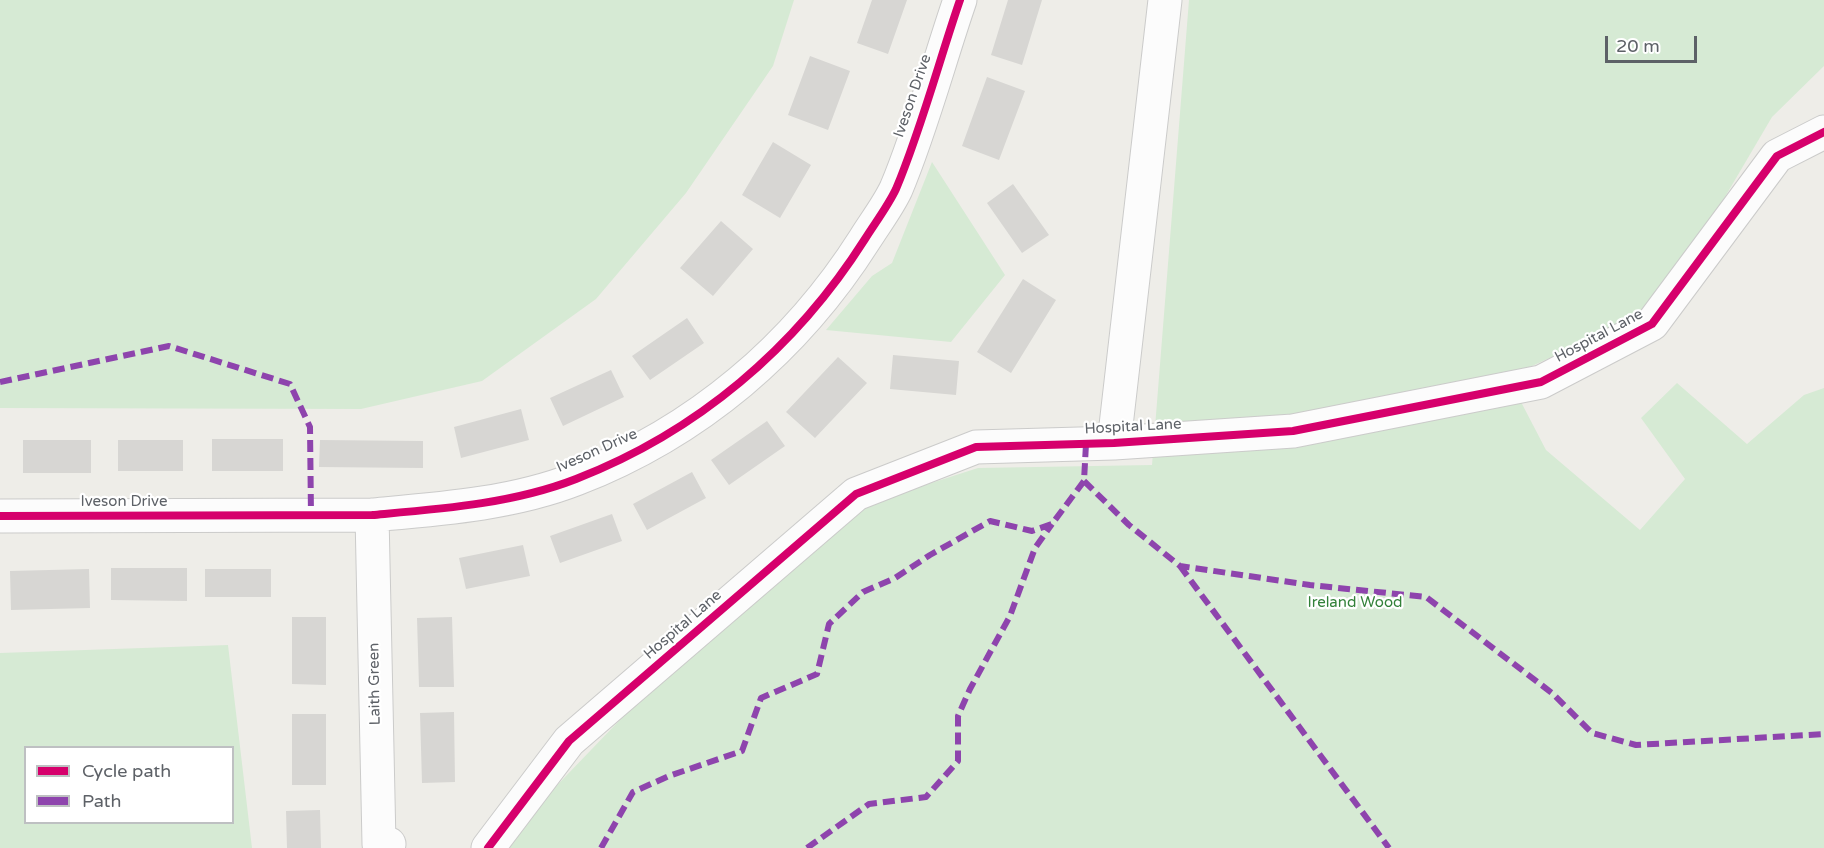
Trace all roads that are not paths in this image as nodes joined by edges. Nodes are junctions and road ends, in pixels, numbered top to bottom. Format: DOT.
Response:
graph roads {
  1 [pos="960,0"];
  2 [pos="1165,0"];
  3 [pos="1824,132"];
  4 [pos="1114,443"];
  5 [pos="372,515"];
  6 [pos="0,516"];
  7 [pos="389,844"];
  8 [pos="488,848"];
  1 -- 5 [label="street, Iveson Drive"];
  2 -- 4 [label="street, Hospital Lane"];
  3 -- 4 [label="street, Hospital Lane"];
  4 -- 8 [label="street, Hospital Lane"];
  5 -- 6 [label="street, Iveson Drive"];
  5 -- 7 [label="street, Laith Green"];
}
